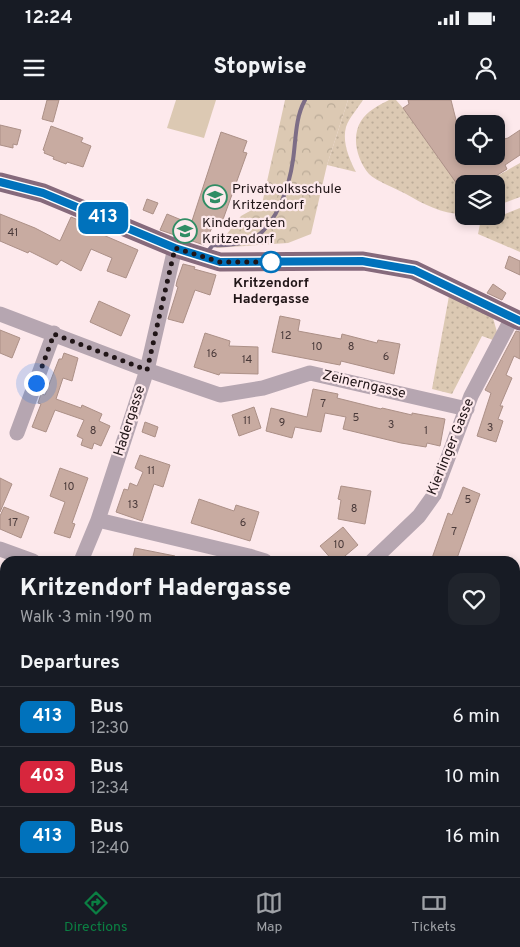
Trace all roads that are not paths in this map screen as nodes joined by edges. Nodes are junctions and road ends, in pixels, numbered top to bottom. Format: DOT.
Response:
graph roads {
  1 [pos="0,182"];
  2 [pos="175,248"];
  3 [pos="0,314"];
  4 [pos="516,320"];
  5 [pos="54,334"];
  6 [pos="147,370"];
  7 [pos="467,410"];
  8 [pos="17,433"];
  9 [pos="98,520"];
  10 [pos="0,548"];
  11 [pos="20,556"];
  12 [pos="83,556"];
  13 [pos="249,556"];
  14 [pos="377,556"];
  1 -- 2 [label="main road"];
  2 -- 4 [label="main road"];
  2 -- 6 [label="street, Hadergasse"];
  3 -- 5 [label="street, Zeinerngasse"];
  4 -- 7 [label="street, Kierlinger Gasse"];
  5 -- 6 [label="street, Zeinerngasse"];
  5 -- 8 [label="street"];
  6 -- 7 [label="street, Zeinerngasse"];
  6 -- 9 [label="street, Hadergasse"];
  7 -- 14 [label="street, Kierlinger Gasse"];
  9 -- 12 [label="street, Hadergasse"];
  9 -- 13 [label="street"];
  10 -- 11 [label="street"];
}
